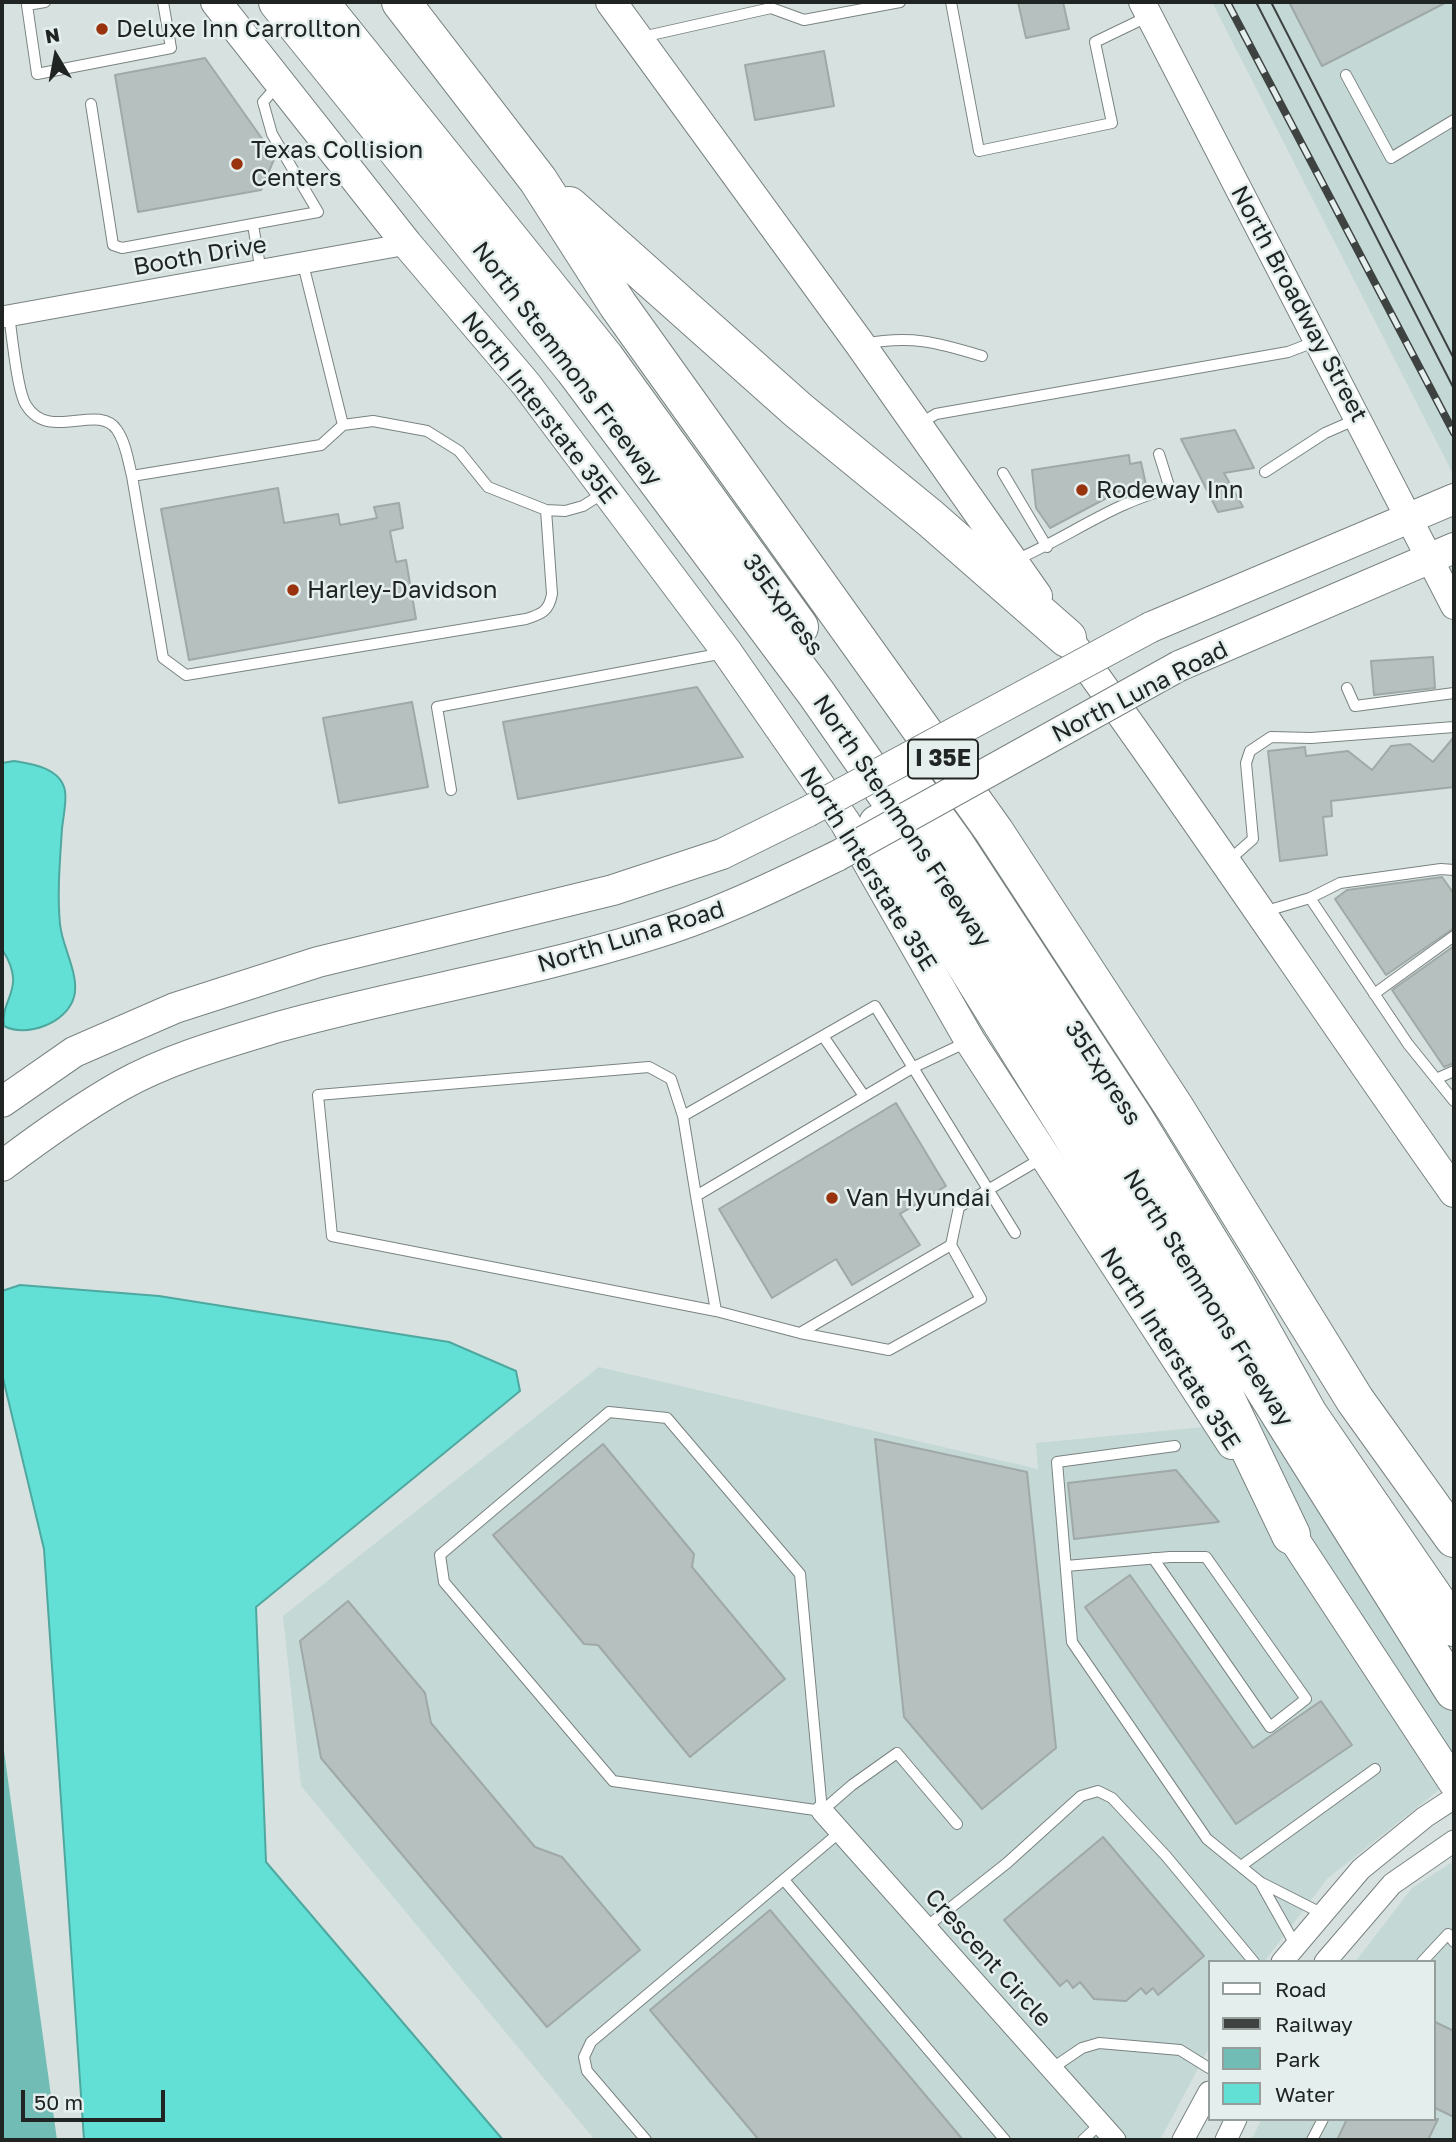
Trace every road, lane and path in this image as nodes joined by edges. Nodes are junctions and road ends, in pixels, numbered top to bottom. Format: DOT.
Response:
graph roads {
  1 [pos="45,2"];
  2 [pos="163,2"];
  3 [pos="216,2"];
  4 [pos="278,2"];
  5 [pos="319,2"];
  6 [pos="401,2"];
  7 [pos="611,2"];
  8 [pos="900,2"];
  9 [pos="951,2"];
  10 [pos="770,5"];
  11 [pos="1146,9"];
  12 [pos="636,38"];
  13 [pos="1346,75"];
  14 [pos="280,83"];
  15 [pos="91,104"];
  16 [pos="1454,120"];
  17 [pos="538,180"];
  18 [pos="253,225"];
  19 [pos="407,244"];
  20 [pos="303,264"];
  21 [pos="261,272"];
  22 [pos="5,316"];
  23 [pos="1317,341"];
  24 [pos="860,344"];
  25 [pos="982,356"];
  26 [pos="1359,417"];
  27 [pos="343,425"];
  28 [pos="917,425"];
  29 [pos="1159,454"];
  30 [pos="1265,472"];
  31 [pos="1003,473"];
  32 [pos="132,476"];
  33 [pos="605,492"];
  34 [pos="1454,499"];
  35 [pos="545,510"];
  36 [pos="1408,516"];
  37 [pos="1047,547"];
  38 [pos="1442,553"];
  39 [pos="1011,562"];
  40 [pos="1454,606"];
  41 [pos="1067,638"];
  42 [pos="727,653"];
  43 [pos="1347,688"];
  44 [pos="816,693"];
  45 [pos="1454,693"];
  46 [pos="1454,727"];
  47 [pos="451,790"];
  48 [pos="1225,864"];
  49 [pos="1454,870"];
  50 [pos="1310,898"];
  51 [pos="1260,912"];
  52 [pos="1454,936"];
  53 [pos="1374,994"];
  54 [pos="823,1036"];
  55 [pos="970,1041"];
  56 [pos="914,1067"];
  57 [pos="1454,1071"];
  58 [pos="1436,1079"];
  59 [pos="864,1096"];
  60 [pos="1454,1101"];
  61 [pos="2,1102"];
  62 [pos="682,1116"];
  63 [pos="1044,1157"];
  64 [pos="2,1166"];
  65 [pos="989,1189"];
  66 [pos="1454,1192"];
  67 [pos="696,1196"];
  68 [pos="1015,1233"];
  69 [pos="951,1245"];
  70 [pos="716,1311"];
  71 [pos="800,1333"];
  72 [pos="1175,1446"];
  73 [pos="1291,1535"];
  74 [pos="1454,1538"];
  75 [pos="1153,1558"];
  76 [pos="1066,1566"];
  77 [pos="1454,1627"];
  78 [pos="1454,1691"];
  79 [pos="1375,1769"];
  80 [pos="1454,1783"];
  81 [pos="1454,1798"];
  82 [pos="822,1811"];
  83 [pos="957,1824"];
  84 [pos="840,1832"];
  85 [pos="1454,1841"];
  86 [pos="1241,1867"];
  87 [pos="784,1880"];
  88 [pos="1260,1882"];
  89 [pos="1323,1914"];
  90 [pos="925,1928"];
  91 [pos="1454,1942"];
  92 [pos="1289,1954"];
  93 [pos="1252,1960"];
  94 [pos="1330,1960"];
  95 [pos="1424,1960"];
  96 [pos="1208,2067"];
  97 [pos="1051,2069"];
  98 [pos="1208,2094"];
  99 [pos="1235,2121"];
  100 [pos="1322,2121"];
  101 [pos="1100,2124"];
  102 [pos="646,2140"];
  103 [pos="1005,2140"];
  104 [pos="1083,2140"];
  105 [pos="1115,2140"];
  106 [pos="1184,2140"];
  107 [pos="1226,2140"];
  108 [pos="1312,2140"];
  1 -- 2 [label="lane"];
  3 -- 14 [label="main road, North Interstate 35E"];
  4 -- 44 [label="highway, North Stemmons Freeway / I 35E"];
  5 -- 77 [label="highway, 35Express"];
  6 -- 17 [label="highway, I 35E"];
  7 -- 12 [label="main road"];
  8 -- 10 [label="lane"];
  9 -- 11 [label="lane"];
  10 -- 12 [label="lane"];
  11 -- 23 [label="street, North Broadway Street"];
  12 -- 24 [label="main road"];
  13 -- 16 [label="lane"];
  14 -- 18 [label="lane"];
  14 -- 19 [label="main road, North Interstate 35E"];
  15 -- 18 [label="lane"];
  17 -- 41 [label="highway"];
  17 -- 74 [label="highway, I 35E"];
  18 -- 21 [label="lane"];
  19 -- 20 [label="street, Booth Drive"];
  19 -- 33 [label="main road, North Interstate 35E"];
  20 -- 21 [label="street, Booth Drive"];
  20 -- 27 [label="lane"];
  21 -- 22 [label="street, Booth Drive"];
  22 -- 32 [label="lane"];
  23 -- 26 [label="street, North Broadway Street"];
  23 -- 28 [label="lane"];
  24 -- 25 [label="lane"];
  24 -- 28 [label="main road"];
  26 -- 30 [label="lane"];
  26 -- 36 [label="street, North Broadway Street"];
  27 -- 32 [label="lane"];
  27 -- 35 [label="lane"];
  28 -- 39 [label="main road"];
  29 -- 37 [label="lane"];
  31 -- 37 [label="lane"];
  32 -- 35 [label="lane"];
  33 -- 35 [label="lane"];
  33 -- 42 [label="main road, North Interstate 35E"];
  34 -- 36 [label="main road, North Luna Road"];
  36 -- 38 [label="street, North Broadway Street"];
  36 -- 61 [label="main road, North Luna Road, bridge"];
  37 -- 39 [label="lane"];
  38 -- 40 [label="street, North Broadway Street"];
  38 -- 64 [label="main road, North Luna Road, bridge"];
  39 -- 41 [label="main road"];
  41 -- 48 [label="main road"];
  42 -- 47 [label="lane"];
  42 -- 55 [label="main road, North Interstate 35E"];
  43 -- 45 [label="lane"];
  44 -- 73 [label="highway"];
  44 -- 78 [label="highway, North Stemmons Freeway / I 35E"];
  46 -- 48 [label="lane"];
  48 -- 51 [label="main road"];
  49 -- 50 [label="lane"];
  50 -- 51 [label="lane"];
  50 -- 53 [label="lane"];
  51 -- 66 [label="main road"];
  52 -- 53 [label="lane"];
  53 -- 58 [label="lane"];
  54 -- 56 [label="lane"];
  54 -- 59 [label="lane"];
  54 -- 62 [label="lane"];
  55 -- 56 [label="lane"];
  55 -- 63 [label="main road, North Interstate 35E"];
  56 -- 59 [label="lane"];
  56 -- 65 [label="lane"];
  57 -- 58 [label="lane"];
  58 -- 60 [label="lane"];
  59 -- 67 [label="lane"];
  62 -- 67 [label="lane"];
  62 -- 70 [label="lane"];
  63 -- 65 [label="lane"];
  63 -- 73 [label="main road, North Interstate 35E"];
  65 -- 68 [label="lane"];
  65 -- 69 [label="lane"];
  67 -- 70 [label="lane"];
  69 -- 71 [label="lane"];
  69 -- 71 [label="lane"];
  70 -- 71 [label="lane"];
  72 -- 76 [label="lane"];
  73 -- 80 [label="main road, North Interstate 35E"];
  75 -- 75 [label="lane"];
  75 -- 76 [label="lane"];
  76 -- 86 [label="lane"];
  79 -- 86 [label="lane"];
  81 -- 89 [label="street"];
  82 -- 82 [label="lane"];
  82 -- 83 [label="lane"];
  82 -- 84 [label="street, Crescent Circle"];
  84 -- 87 [label="lane"];
  84 -- 90 [label="street, Crescent Circle"];
  85 -- 94 [label="street"];
  86 -- 88 [label="lane"];
  87 -- 102 [label="lane"];
  87 -- 103 [label="lane"];
  88 -- 89 [label="lane"];
  88 -- 92 [label="lane"];
  89 -- 92 [label="street"];
  90 -- 93 [label="lane"];
  90 -- 97 [label="street, Crescent Circle"];
  91 -- 95 [label="lane"];
  96 -- 97 [label="lane"];
  97 -- 101 [label="street, Crescent Circle"];
  98 -- 106 [label="street"];
  99 -- 107 [label="street"];
  100 -- 108 [label="lane"];
  101 -- 104 [label="lane"];
  101 -- 105 [label="street, Crescent Circle"];
}
